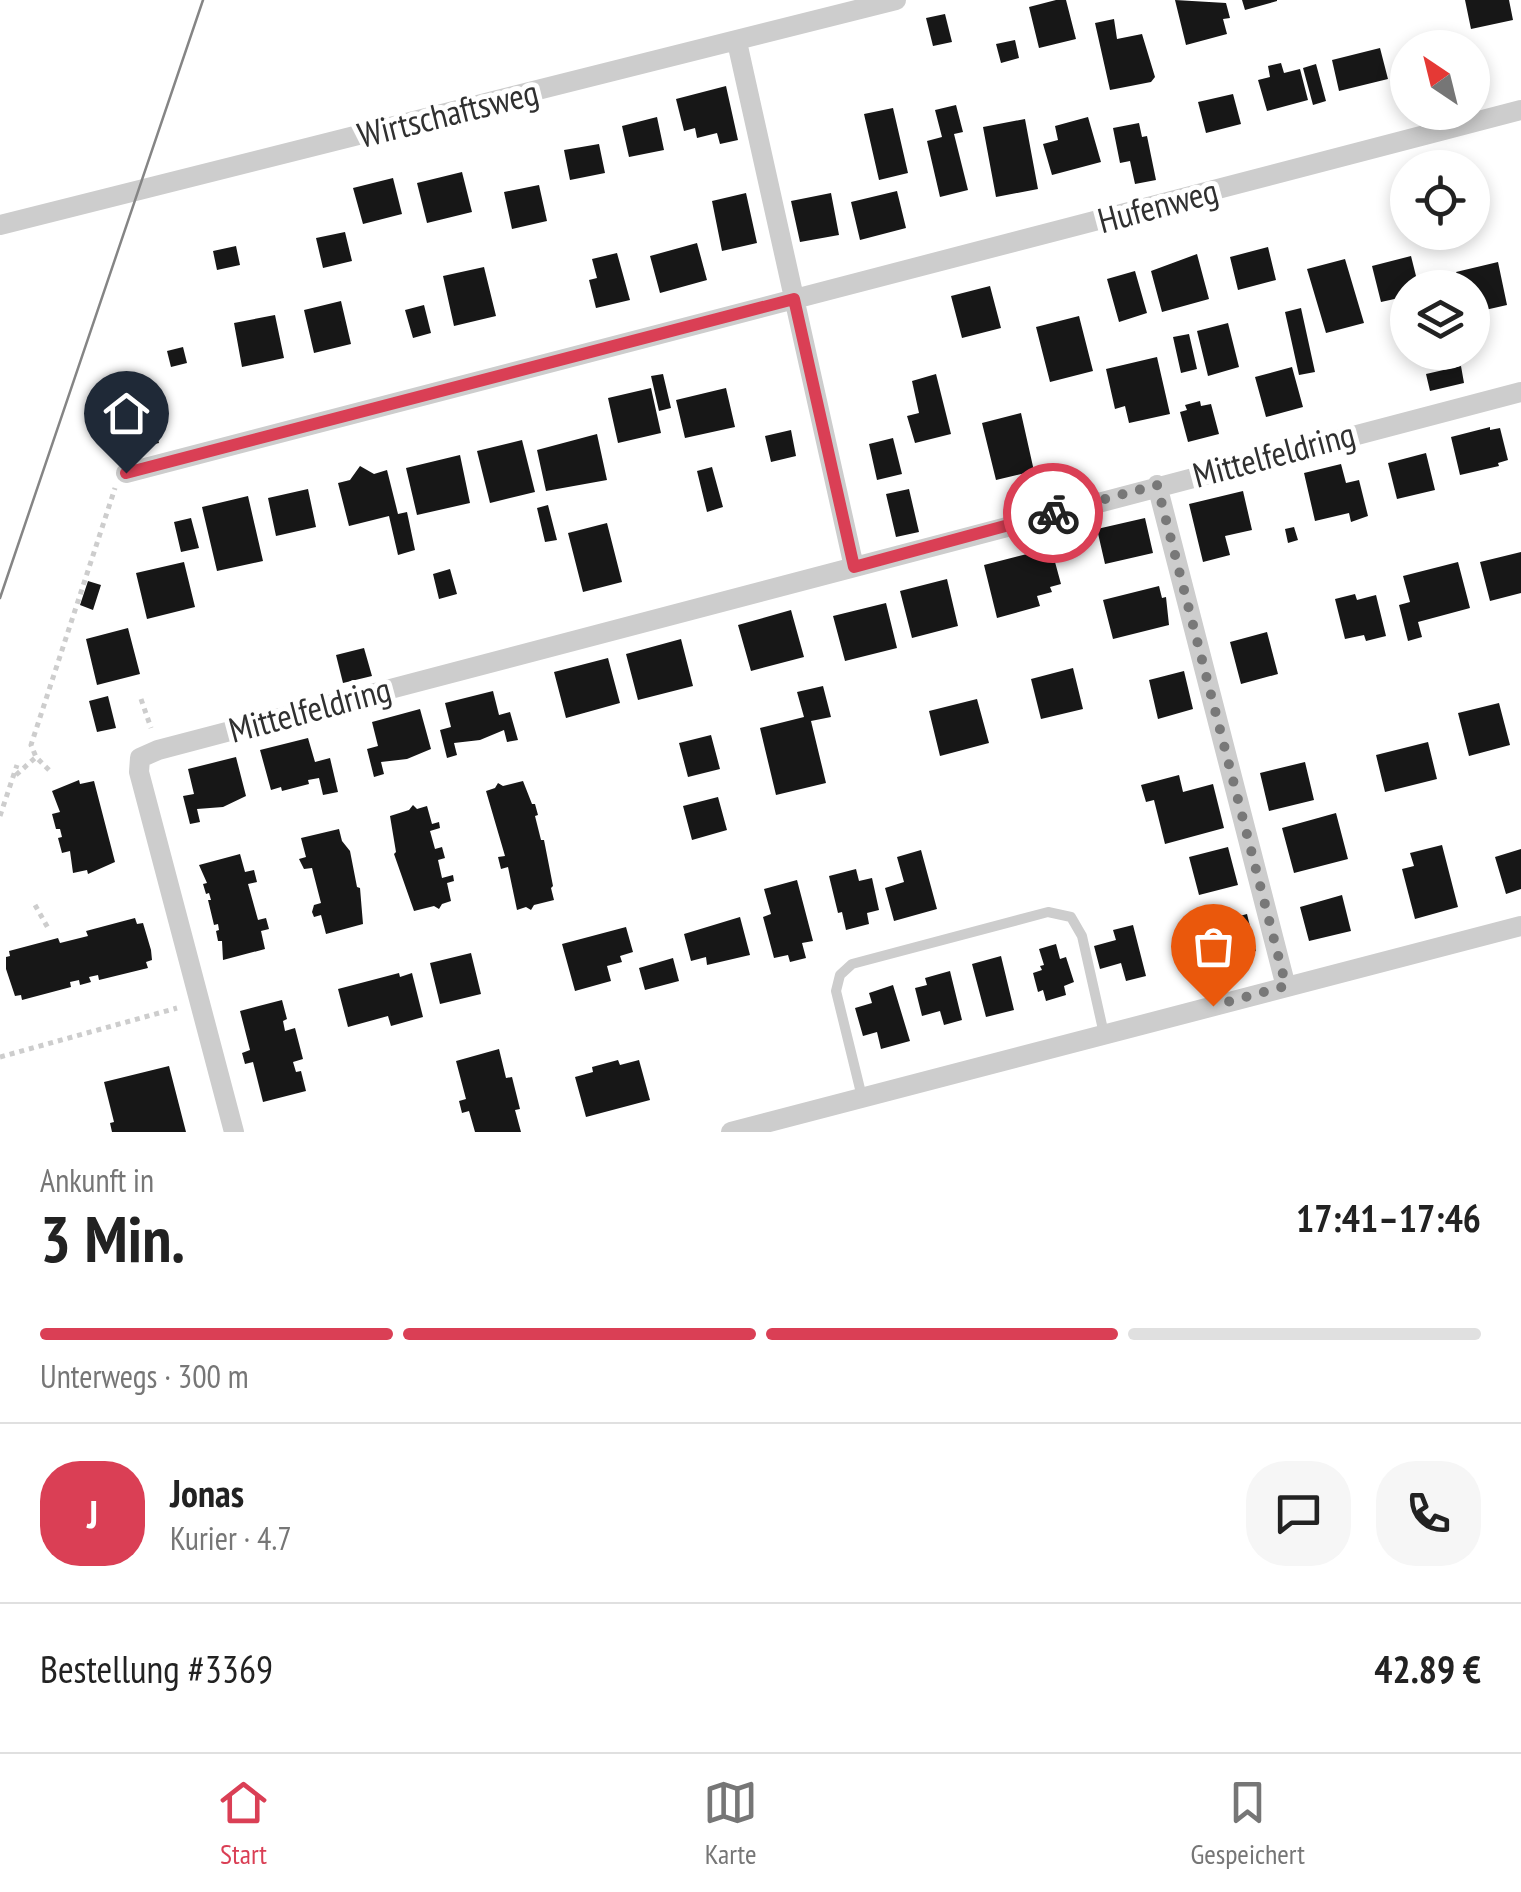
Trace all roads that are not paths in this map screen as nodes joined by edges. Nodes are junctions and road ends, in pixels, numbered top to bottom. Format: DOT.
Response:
graph roads {
  1 [pos="896,0"];
  2 [pos="736,42"];
  3 [pos="1521,110"];
  4 [pos="0,224"];
  5 [pos="794,299"];
  6 [pos="1521,392"];
  7 [pos="126,473"];
  8 [pos="1157,485"];
  9 [pos="854,567"];
  10 [pos="1521,926"];
  11 [pos="1286,986"];
  12 [pos="1104,1034"];
  13 [pos="862,1097"];
  14 [pos="234,1132"];
  15 [pos="732,1132"];
  1 -- 2 [label="street, Wirtschaftsweg"];
  2 -- 4 [label="street, Wirtschaftsweg"];
  2 -- 5 [label="street"];
  3 -- 5 [label="street, Hufenweg"];
  5 -- 7 [label="street, Hufenweg"];
  5 -- 9 [label="street"];
  6 -- 8 [label="street, Mittelfeldring"];
  8 -- 9 [label="street, Mittelfeldring"];
  8 -- 11 [label="street"];
  9 -- 14 [label="street, Mittelfeldring"];
  10 -- 11 [label="street"];
  11 -- 12 [label="street"];
  12 -- 13 [label="street"];
  12 -- 13 [label="lane"];
  13 -- 15 [label="street"];
}
